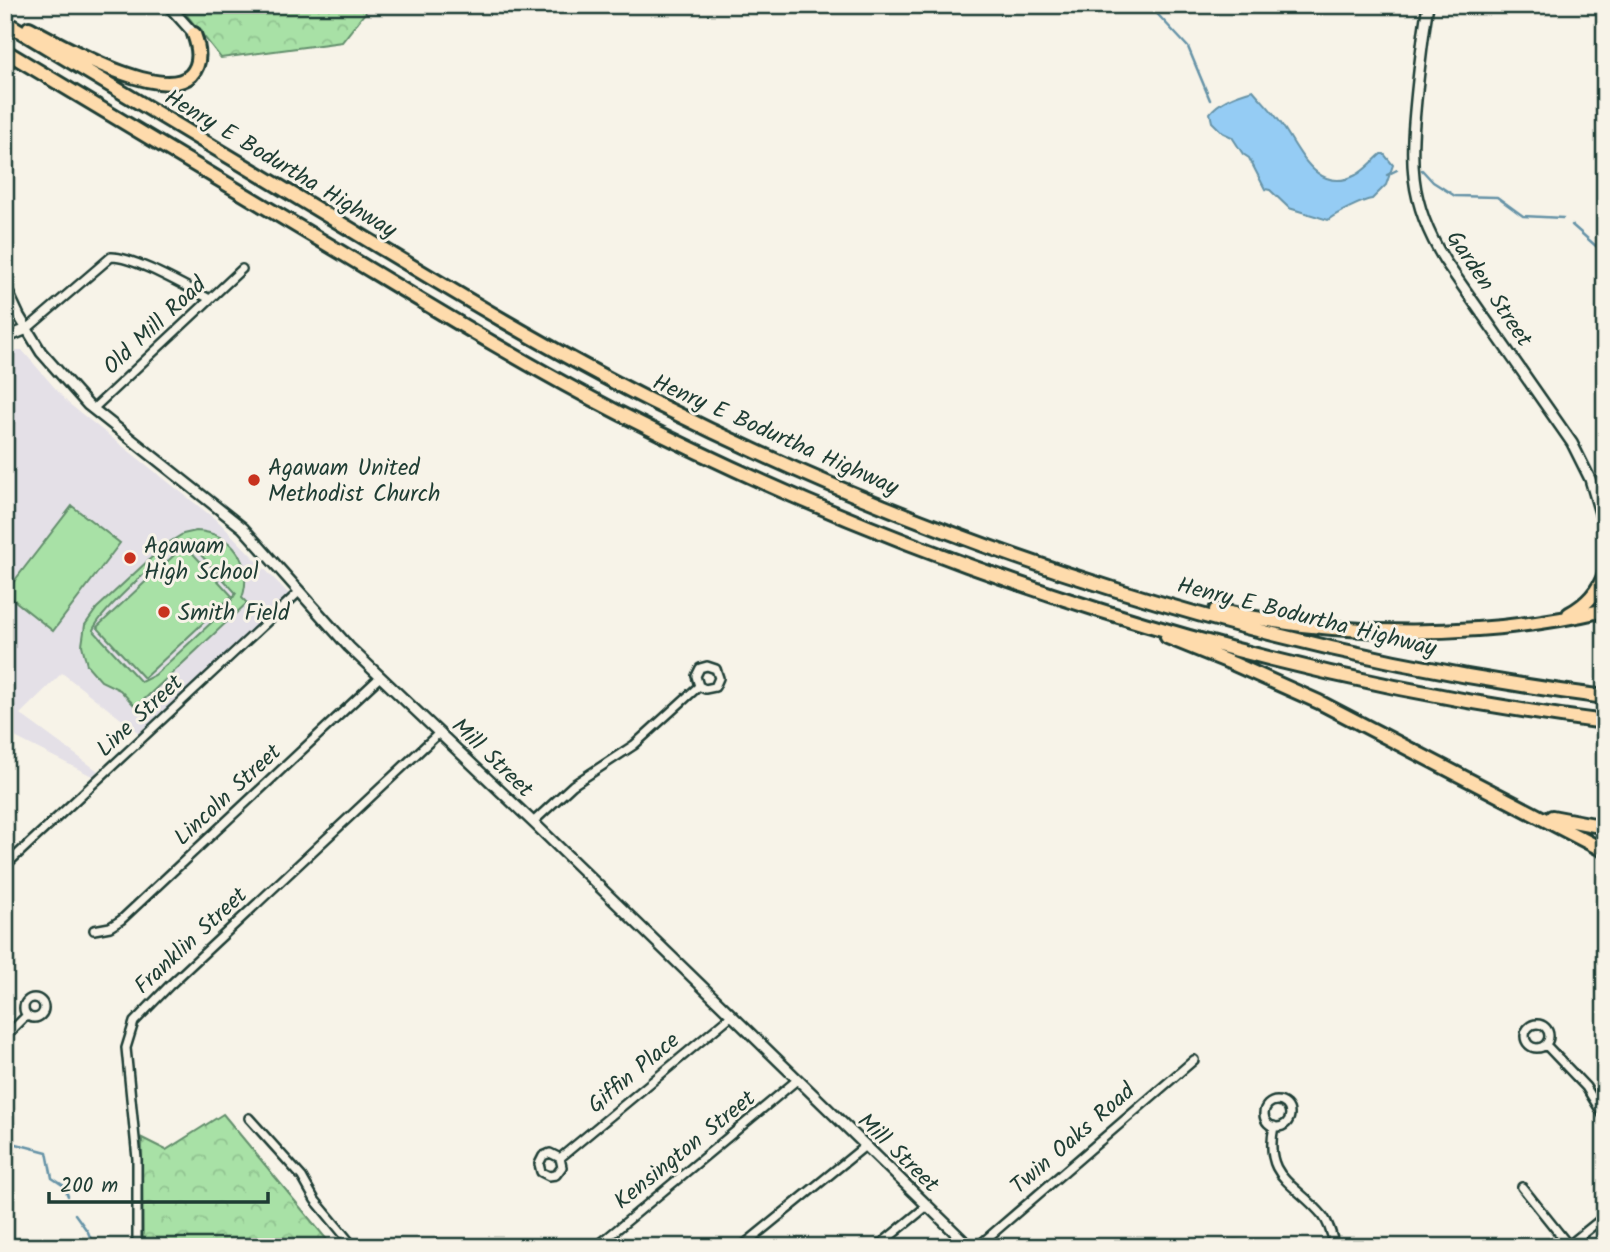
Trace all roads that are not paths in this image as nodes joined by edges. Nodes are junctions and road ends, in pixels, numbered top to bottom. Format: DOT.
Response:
graph roads {
  1 [pos="168,5"];
  2 [pos="1428,5"];
  3 [pos="5,15"];
  4 [pos="5,22"];
  5 [pos="194,34"];
  6 [pos="5,51"];
  7 [pos="242,269"];
  8 [pos="5,286"];
  9 [pos="210,299"];
  10 [pos="27,329"];
  11 [pos="5,338"];
  12 [pos="93,409"];
  13 [pos="1603,516"];
  14 [pos="1605,530"];
  15 [pos="1044,565"];
  16 [pos="1605,573"];
  17 [pos="299,592"];
  18 [pos="1089,605"];
  19 [pos="1605,610"];
  20 [pos="1545,622"];
  21 [pos="380,677"];
  22 [pos="699,685"];
  23 [pos="1605,697"];
  24 [pos="1605,722"];
  25 [pos="439,733"];
  26 [pos="1509,801"];
  27 [pos="533,822"];
  28 [pos="1605,827"];
  29 [pos="1605,851"];
  30 [pos="5,866"];
  31 [pos="94,930"];
  32 [pos="27,1015"];
  33 [pos="731,1016"];
  34 [pos="5,1037"];
  35 [pos="1546,1045"];
  36 [pos="1194,1060"];
  37 [pos="797,1080"];
  38 [pos="249,1118"];
  39 [pos="1605,1118"];
  40 [pos="1273,1126"];
  41 [pos="865,1146"];
  42 [pos="560,1158"];
  43 [pos="1522,1187"];
  44 [pos="927,1206"];
  45 [pos="1605,1216"];
  46 [pos="1569,1246"];
  47 [pos="136,1247"];
  48 [pos="354,1247"];
  49 [pos="596,1247"];
  50 [pos="741,1247"];
  51 [pos="877,1247"];
  52 [pos="970,1247"];
  53 [pos="977,1247"];
  54 [pos="1222,1247"];
  55 [pos="1248,1247"];
  56 [pos="1335,1247"];
  1 -- 5 [label="street"];
  2 -- 13 [label="street, Garden Street"];
  3 -- 5 [label="highway"];
  4 -- 15 [label="highway, Henry E Bodurtha Highway"];
  6 -- 18 [label="highway, Henry E Bodurtha Highway"];
  7 -- 9 [label="street, Old Mill Road"];
  8 -- 10 [label="street, Mill Street"];
  9 -- 10 [label="street"];
  9 -- 12 [label="street, Old Mill Road"];
  10 -- 11 [label="street"];
  10 -- 12 [label="street, Mill Street"];
  12 -- 17 [label="street, Mill Street"];
  13 -- 14 [label="street, Garden Street"];
  15 -- 20 [label="highway"];
  15 -- 23 [label="highway, Henry E Bodurtha Highway"];
  16 -- 20 [label="highway"];
  17 -- 21 [label="street, Mill Street"];
  17 -- 30 [label="street, Line Street"];
  18 -- 24 [label="highway, Henry E Bodurtha Highway"];
  18 -- 26 [label="highway"];
  19 -- 20 [label="highway"];
  21 -- 25 [label="street, Mill Street"];
  21 -- 31 [label="street, Lincoln Street"];
  22 -- 27 [label="street"];
  25 -- 27 [label="street, Mill Street"];
  25 -- 47 [label="street, Franklin Street"];
  26 -- 28 [label="highway"];
  26 -- 29 [label="highway"];
  27 -- 33 [label="street, Mill Street"];
  32 -- 34 [label="street"];
  33 -- 37 [label="street, Mill Street"];
  33 -- 42 [label="street, Giffin Place"];
  35 -- 39 [label="street"];
  36 -- 53 [label="street, Twin Oaks Road"];
  37 -- 41 [label="street, Mill Street"];
  37 -- 49 [label="street, Kensington Street"];
  38 -- 48 [label="street"];
  40 -- 56 [label="street"];
  41 -- 44 [label="street, Mill Street"];
  41 -- 50 [label="street"];
  43 -- 46 [label="street"];
  44 -- 51 [label="street"];
  44 -- 52 [label="street, Mill Street"];
  45 -- 46 [label="street"];
  54 -- 55 [label="street"];
}
